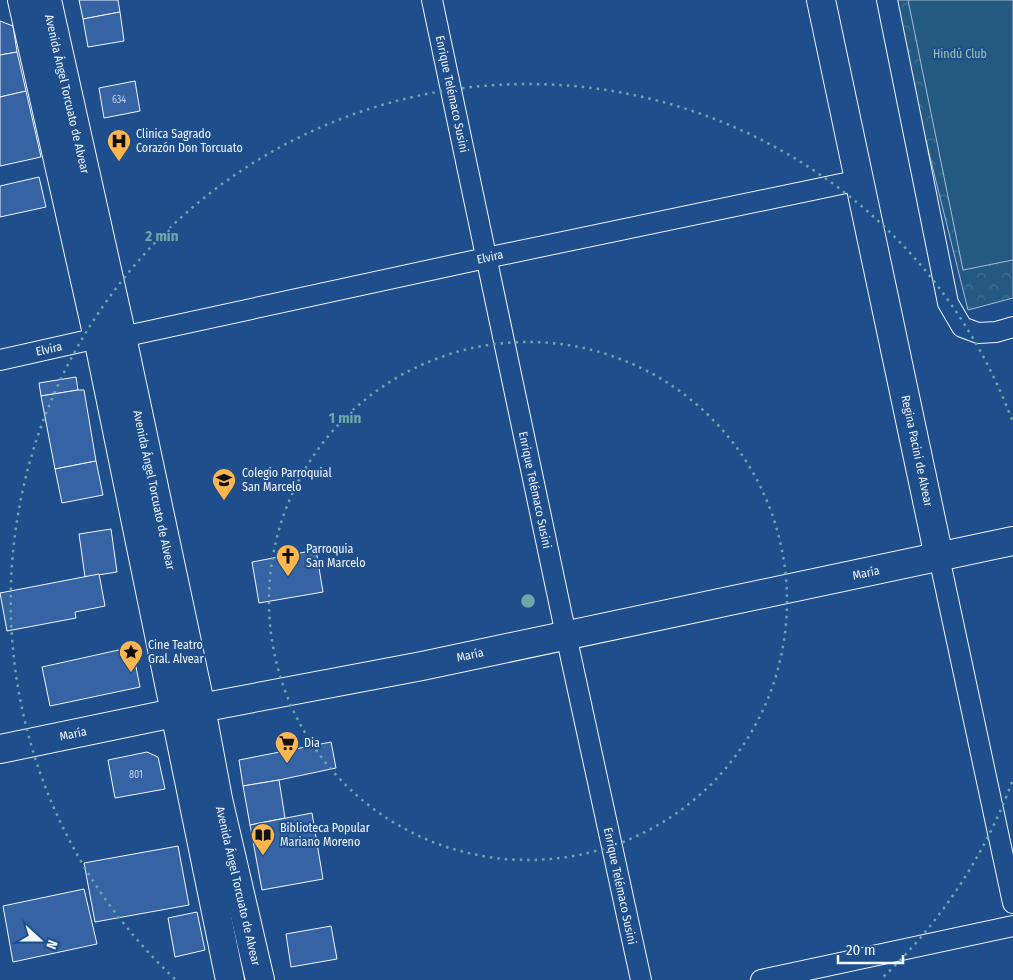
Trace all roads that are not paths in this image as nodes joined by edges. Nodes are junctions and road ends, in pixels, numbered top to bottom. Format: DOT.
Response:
graph roads {
  1 [pos="22,0"];
  2 [pos="47,0"];
  3 [pos="432,0"];
  4 [pos="820,0"];
  5 [pos="887,0"];
  6 [pos="860,180"];
  7 [pos="486,258"];
  8 [pos="1013,327"];
  9 [pos="110,338"];
  10 [pos="0,360"];
  11 [pos="1013,542"];
  12 [pos="939,558"];
  13 [pos="566,635"];
  14 [pos="201,708"];
  15 [pos="174,713"];
  16 [pos="0,749"];
  17 [pos="1013,903"];
  18 [pos="1013,926"];
  19 [pos="230,980"];
  20 [pos="260,980"];
  21 [pos="641,980"];
  22 [pos="761,980"];
  1 -- 9 [label="main road, Avenida Ángel Torcuato de Alvear"];
  2 -- 9 [label="main road, Avenida Ángel Torcuato de Alvear"];
  3 -- 7 [label="street, Enrique Telémaco Susini"];
  4 -- 6 [label="main road, Regina Pacini de Alvear"];
  5 -- 8 [label="street"];
  6 -- 7 [label="street, Elvira"];
  6 -- 12 [label="main road, Regina Pacini de Alvear"];
  7 -- 9 [label="street, Elvira"];
  7 -- 13 [label="street, Enrique Telémaco Susini"];
  9 -- 10 [label="street, Elvira"];
  9 -- 14 [label="main road, Avenida Ángel Torcuato de Alvear"];
  9 -- 15 [label="main road, Avenida Ángel Torcuato de Alvear"];
  11 -- 12 [label="main road, María"];
  12 -- 13 [label="main road, María"];
  12 -- 17 [label="street, Regina Pacini de Alvear"];
  13 -- 14 [label="main road, María"];
  13 -- 21 [label="street, Enrique Telémaco Susini"];
  14 -- 15 [label="main road, María"];
  14 -- 20 [label="main road, Avenida Ángel Torcuato de Alvear"];
  15 -- 16 [label="main road, María"];
  15 -- 19 [label="main road, Avenida Ángel Torcuato de Alvear"];
  18 -- 22 [label="street"];
}
